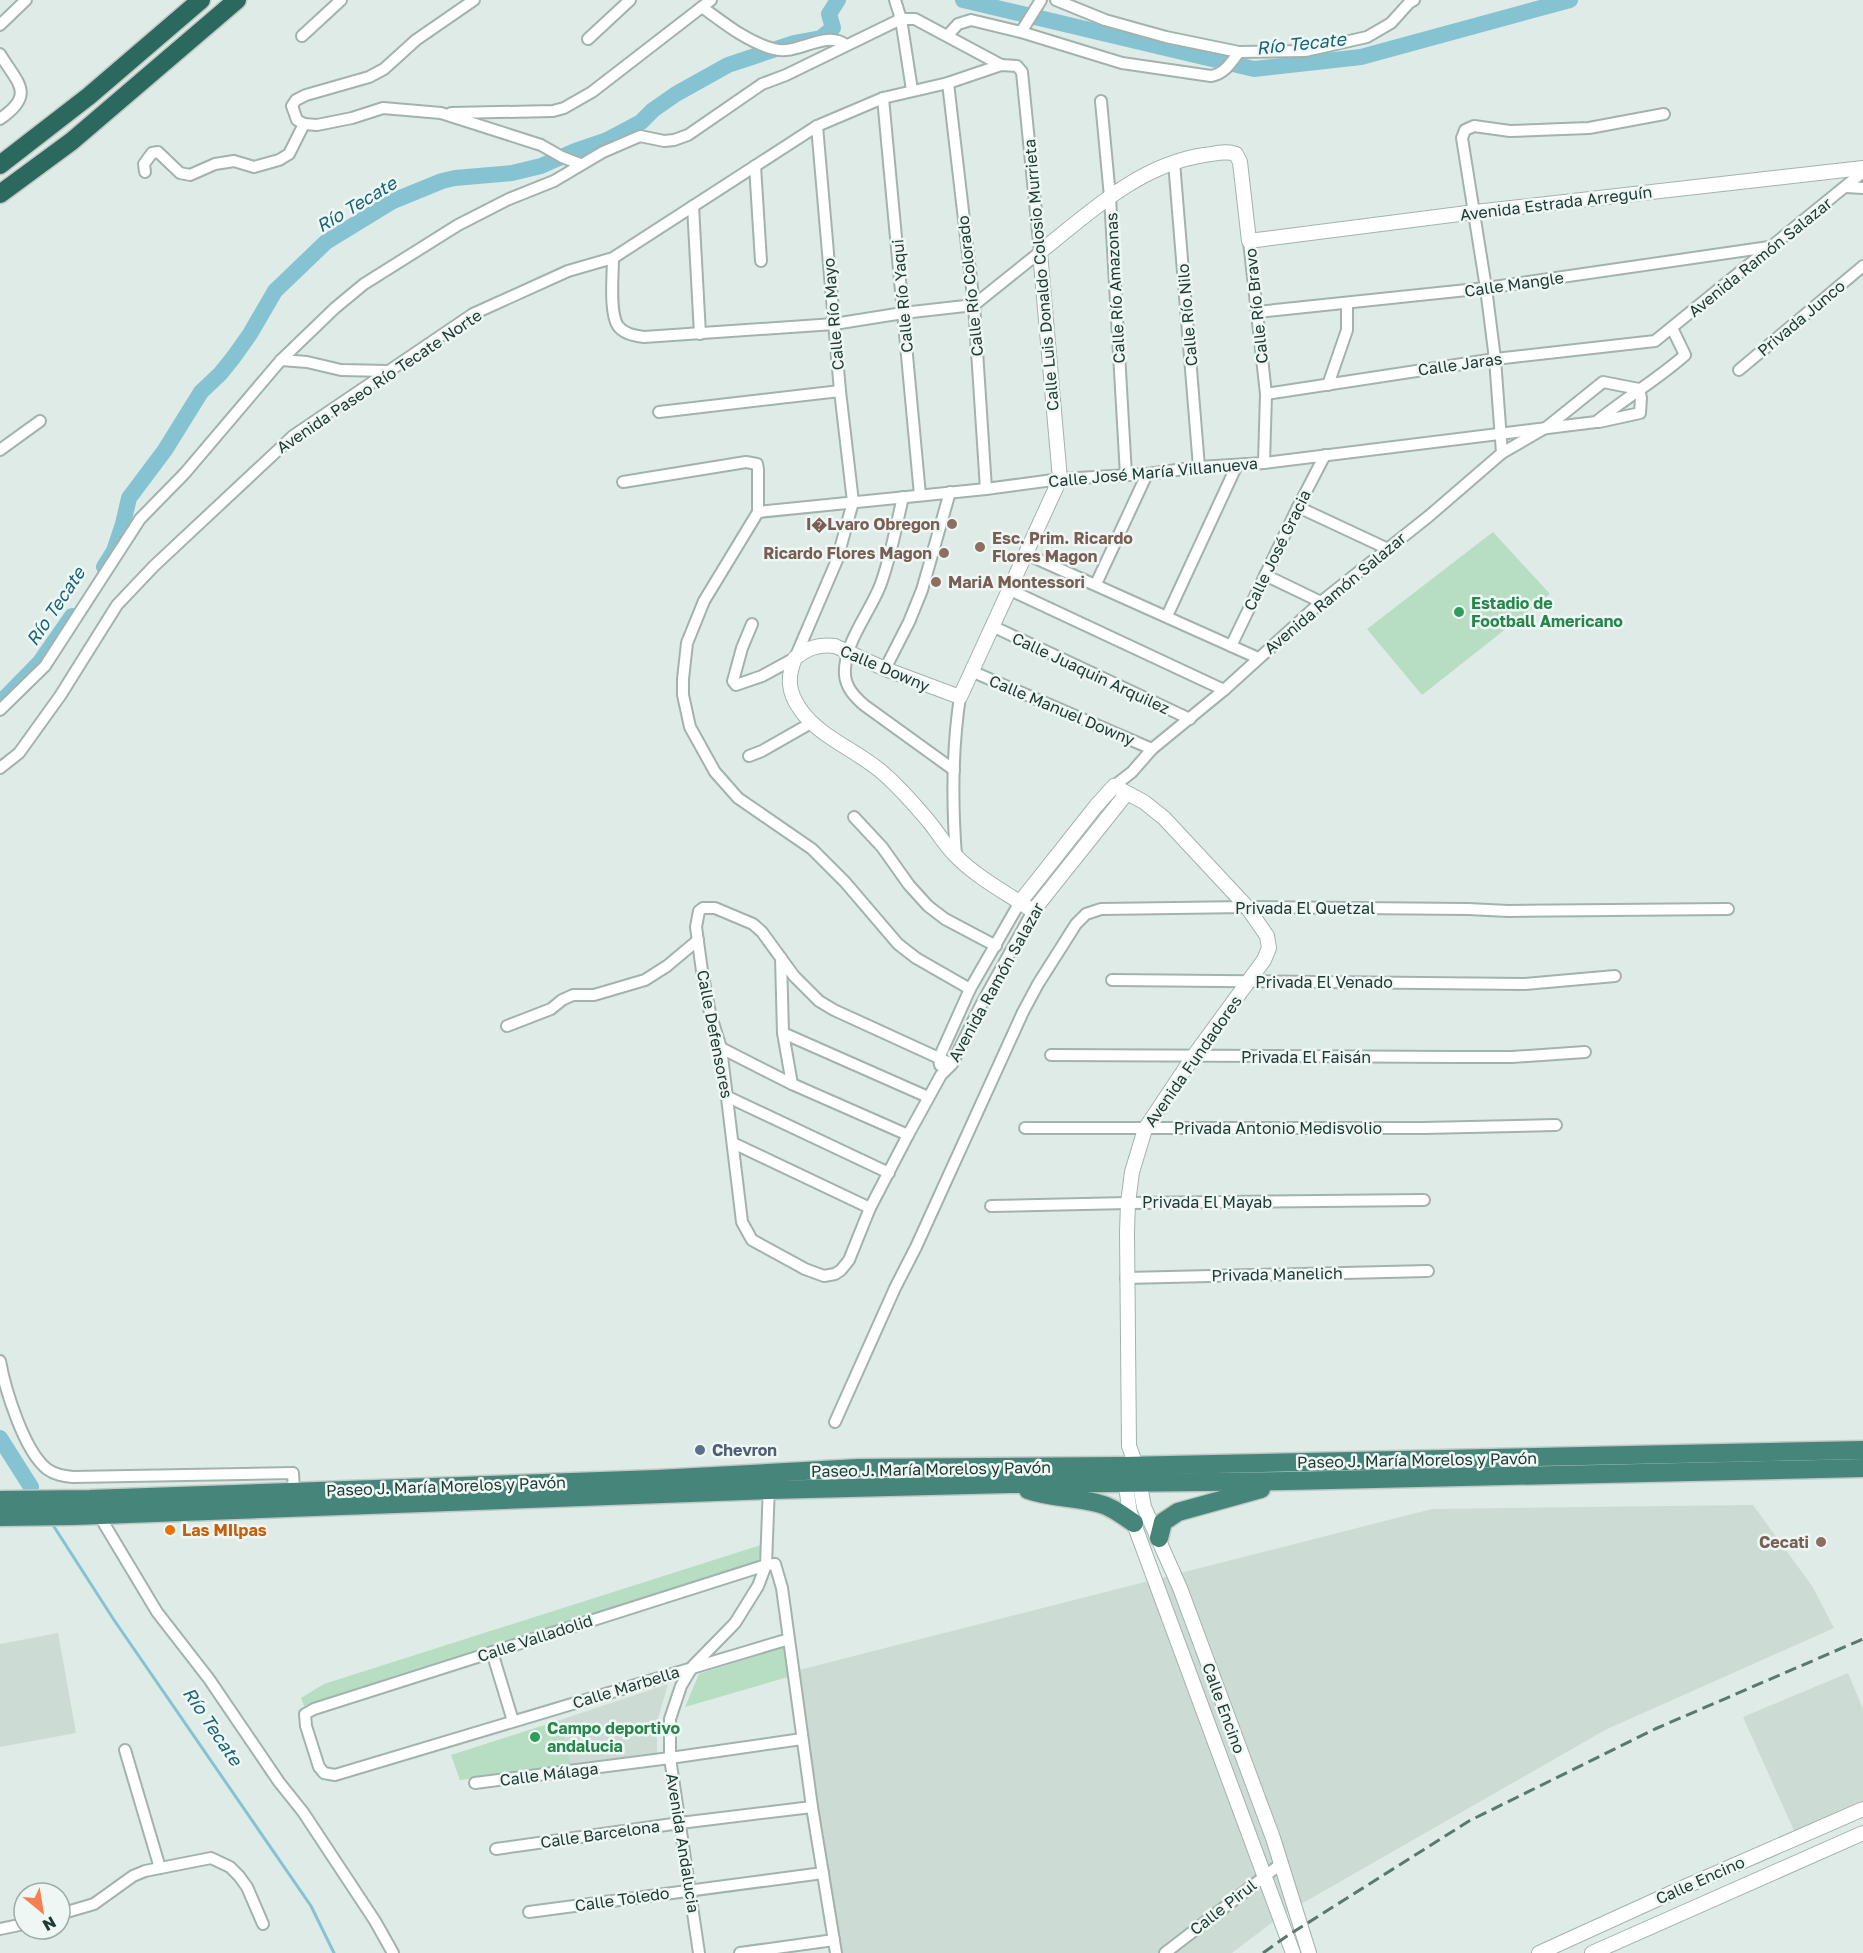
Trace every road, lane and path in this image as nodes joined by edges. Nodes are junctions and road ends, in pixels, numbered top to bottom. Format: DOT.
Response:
graph roads {
  1 [pos="26,0"];
  2 [pos="201,0"];
  3 [pos="237,0"];
  4 [pos="342,0"];
  5 [pos="474,0"];
  6 [pos="630,0"];
  7 [pos="895,0"];
  8 [pos="1041,0"];
  9 [pos="1056,0"];
  10 [pos="1414,0"];
  11 [pos="707,3"];
  12 [pos="902,19"];
  13 [pos="0,25"];
  14 [pos="1021,32"];
  15 [pos="948,35"];
  16 [pos="302,36"];
  17 [pos="588,39"];
  18 [pos="846,45"];
  19 [pos="1239,52"];
  20 [pos="0,54"];
  21 [pos="1001,64"];
  22 [pos="948,83"];
  23 [pos="912,90"];
  24 [pos="883,98"];
  25 [pos="1101,101"];
  26 [pos="441,113"];
  27 [pos="1664,114"];
  28 [pos="0,119"];
  29 [pos="304,124"];
  30 [pos="817,126"];
  31 [pos="1174,162"];
  32 [pos="580,164"];
  33 [pos="0,165"];
  34 [pos="755,166"];
  35 [pos="1863,170"];
  36 [pos="145,172"];
  37 [pos="1846,187"];
  38 [pos="1863,188"];
  39 [pos="0,194"];
  40 [pos="1110,197"];
  41 [pos="693,206"];
  42 [pos="1474,212"];
  43 [pos="1249,241"];
  44 [pos="1770,247"];
  45 [pos="1040,252"];
  46 [pos="613,258"];
  47 [pos="761,261"];
  48 [pos="1863,266"];
  49 [pos="1486,288"];
  50 [pos="1347,303"];
  51 [pos="974,305"];
  52 [pos="1257,312"];
  53 [pos="903,313"];
  54 [pos="834,324"];
  55 [pos="1672,328"];
  56 [pos="700,334"];
  57 [pos="1655,341"];
  58 [pos="1495,359"];
  59 [pos="281,360"];
  60 [pos="1739,370"];
  61 [pos="389,371"];
  62 [pos="1328,384"];
  63 [pos="1639,388"];
  64 [pos="840,391"];
  65 [pos="1266,394"];
  66 [pos="659,412"];
  67 [pos="40,421"];
  68 [pos="1596,422"];
  69 [pos="1547,427"];
  70 [pos="1500,433"];
  71 [pos="0,450"];
  72 [pos="1502,453"];
  73 [pos="1326,455"];
  74 [pos="1264,463"];
  75 [pos="1237,465"];
  76 [pos="1199,467"];
  77 [pos="1148,474"];
  78 [pos="1126,475"];
  79 [pos="1060,479"];
  80 [pos="623,482"];
  81 [pos="986,489"];
  82 [pos="950,492"];
  83 [pos="920,495"];
  84 [pos="903,497"];
  85 [pos="853,502"];
  86 [pos="1298,507"];
  87 [pos="758,512"];
  88 [pos="1388,549"];
  89 [pos="1026,554"];
  90 [pos="1265,575"];
  91 [pos="1095,584"];
  92 [pos="1010,590"];
  93 [pos="1321,602"];
  94 [pos="1167,616"];
  95 [pos="752,624"];
  96 [pos="992,626"];
  97 [pos="1231,646"];
  98 [pos="848,653"];
  99 [pos="795,658"];
  100 [pos="1258,658"];
  101 [pos="885,669"];
  102 [pos="971,671"];
  103 [pos="1224,690"];
  104 [pos="960,697"];
  105 [pos="0,710"];
  106 [pos="1190,719"];
  107 [pos="811,723"];
  108 [pos="1152,749"];
  109 [pos="749,756"];
  110 [pos="0,768"];
  111 [pos="954,770"];
  112 [pos="1120,789"];
  113 [pos="854,817"];
  114 [pos="956,856"];
  115 [pos="1020,902"];
  116 [pos="1247,907"];
  117 [pos="1728,909"];
  118 [pos="1033,911"];
  119 [pos="698,940"];
  120 [pos="996,946"];
  121 [pos="781,958"];
  122 [pos="1615,976"];
  123 [pos="1112,980"];
  124 [pos="1248,982"];
  125 [pos="970,989"];
  126 [pos="507,1026"];
  127 [pos="783,1033"];
  128 [pos="721,1048"];
  129 [pos="1585,1052"];
  130 [pos="1051,1055"];
  131 [pos="1193,1057"];
  132 [pos="939,1058"];
  133 [pos="952,1064"];
  134 [pos="941,1075"];
  135 [pos="792,1084"];
  136 [pos="728,1097"];
  137 [pos="928,1097"];
  138 [pos="1556,1125"];
  139 [pos="1025,1128"];
  140 [pos="1145,1129"];
  141 [pos="908,1134"];
  142 [pos="733,1143"];
  143 [pos="889,1173"];
  144 [pos="1424,1200"];
  145 [pos="1128,1203"];
  146 [pos="991,1206"];
  147 [pos="870,1208"];
  148 [pos="849,1260"];
  149 [pos="1428,1271"];
  150 [pos="1126,1278"];
  151 [pos="0,1361"];
  152 [pos="836,1422"];
  153 [pos="1863,1450"];
  154 [pos="1863,1468"];
  155 [pos="1130,1475"];
  156 [pos="1288,1481"];
  157 [pos="769,1482"];
  158 [pos="1009,1484"];
  159 [pos="294,1492"];
  160 [pos="90,1499"];
  161 [pos="5,1508"];
  162 [pos="99,1515"];
  163 [pos="1134,1523"];
  164 [pos="1159,1539"];
  165 [pos="766,1565"];
  166 [pos="789,1639"];
  167 [pos="492,1652"];
  168 [pos="693,1666"];
  169 [pos="513,1721"];
  170 [pos="802,1739"];
  171 [pos="125,1750"];
  172 [pos="670,1758"];
  173 [pos="326,1774"];
  174 [pos="475,1783"];
  175 [pos="812,1807"];
  176 [pos="1863,1809"];
  177 [pos="680,1823"];
  178 [pos="1863,1833"];
  179 [pos="496,1849"];
  180 [pos="1281,1863"];
  181 [pos="160,1868"];
  182 [pos="823,1873"];
  183 [pos="1265,1874"];
  184 [pos="690,1889"];
  185 [pos="72,1910"];
  186 [pos="529,1911"];
  187 [pos="263,1924"];
  188 [pos="834,1940"];
  189 [pos="393,1953"];
  190 [pos="699,1953"];
  191 [pos="740,1953"];
  192 [pos="836,1953"];
  193 [pos="1165,1953"];
  194 [pos="1293,1953"];
  195 [pos="1309,1953"];
  196 [pos="1539,1953"];
  197 [pos="1592,1953"];
  1 -- 13 [label="street"];
  2 -- 33 [label="highway"];
  3 -- 39 [label="highway"];
  4 -- 16 [label="street"];
  5 -- 29 [label="street"];
  6 -- 17 [label="street"];
  7 -- 12 [label="street"];
  8 -- 14 [label="street"];
  9 -- 19 [label="street"];
  10 -- 19 [label="street"];
  11 -- 18 [label="street"];
  11 -- 26 [label="street"];
  12 -- 15 [label="street"];
  12 -- 18 [label="street"];
  12 -- 23 [label="street"];
  14 -- 15 [label="street"];
  14 -- 19 [label="street"];
  15 -- 21 [label="street"];
  18 -- 32 [label="street"];
  20 -- 28 [label="street"];
  21 -- 22 [label="street, Avenida Paseo Río Tecate Norte"];
  21 -- 45 [label="street, Calle Luis Donaldo Colosio Murrieta"];
  22 -- 23 [label="street, Avenida Paseo Río Tecate Norte"];
  22 -- 51 [label="street, Calle Río Colorado"];
  23 -- 24 [label="street, Avenida Paseo Río Tecate Norte"];
  24 -- 30 [label="street, Avenida Paseo Río Tecate Norte"];
  24 -- 53 [label="street, Calle Río Yaqui"];
  25 -- 40 [label="street, Calle Río Amazonas"];
  26 -- 29 [label="street"];
  26 -- 32 [label="street"];
  27 -- 42 [label="street"];
  29 -- 36 [label="street"];
  30 -- 34 [label="street, Avenida Paseo Río Tecate Norte"];
  30 -- 54 [label="street, Calle Río Mayo"];
  31 -- 40 [label="street"];
  31 -- 43 [label="street, Calle Río Bravo"];
  31 -- 76 [label="street, Calle Río Nilo"];
  32 -- 59 [label="street"];
  34 -- 41 [label="street, Avenida Paseo Río Tecate Norte"];
  34 -- 47 [label="street"];
  35 -- 37 [label="street, Avenida Ramón Salazar"];
  35 -- 42 [label="street, Avenida Estrada Arreguín"];
  37 -- 38 [label="street"];
  37 -- 44 [label="street, Avenida Ramón Salazar"];
  40 -- 45 [label="street"];
  40 -- 78 [label="street, Calle Río Amazonas"];
  41 -- 46 [label="street, Avenida Paseo Río Tecate Norte"];
  41 -- 56 [label="street"];
  42 -- 43 [label="street, Avenida Estrada Arreguín"];
  42 -- 49 [label="street"];
  43 -- 52 [label="street, Calle Río Bravo"];
  44 -- 49 [label="street, Calle Mangle"];
  44 -- 55 [label="street, Avenida Ramón Salazar"];
  45 -- 51 [label="street"];
  45 -- 79 [label="street, Calle Luis Donaldo Colosio Murrieta"];
  46 -- 56 [label="street"];
  46 -- 61 [label="street, Avenida Paseo Río Tecate Norte"];
  48 -- 60 [label="street, Privada Junco"];
  49 -- 50 [label="street, Calle Mangle"];
  49 -- 58 [label="street"];
  50 -- 52 [label="street, Calle Mangle"];
  50 -- 62 [label="street"];
  51 -- 53 [label="street"];
  51 -- 81 [label="street, Calle Río Colorado"];
  52 -- 65 [label="street, Calle Río Bravo"];
  53 -- 54 [label="street"];
  53 -- 83 [label="street, Calle Río Yaqui"];
  54 -- 56 [label="street"];
  54 -- 64 [label="street, Calle Río Mayo"];
  55 -- 57 [label="street, Avenida Ramón Salazar"];
  55 -- 63 [label="street"];
  57 -- 58 [label="street, Calle Jaras"];
  58 -- 62 [label="street, Calle Jaras"];
  58 -- 70 [label="street"];
  59 -- 61 [label="street"];
  59 -- 105 [label="street"];
  61 -- 110 [label="street, Avenida Paseo Río Tecate Norte"];
  62 -- 65 [label="street, Calle Jaras"];
  63 -- 68 [label="street"];
  63 -- 68 [label="street, Avenida Ramón Salazar"];
  63 -- 69 [label="street, Avenida Ramón Salazar"];
  64 -- 66 [label="street"];
  64 -- 85 [label="street, Calle Río Mayo"];
  65 -- 74 [label="street, Calle Río Bravo"];
  67 -- 71 [label="street"];
  68 -- 69 [label="street, Avenida Ramón Salazar"];
  69 -- 70 [label="street, Calle José María Villanueva"];
  69 -- 72 [label="street, Avenida Ramón Salazar"];
  70 -- 72 [label="street"];
  70 -- 73 [label="street, Calle José María Villanueva"];
  72 -- 88 [label="street, Avenida Ramón Salazar"];
  73 -- 74 [label="street, Calle José María Villanueva"];
  73 -- 86 [label="street, Calle José Gracia"];
  74 -- 75 [label="street, Calle José María Villanueva"];
  75 -- 76 [label="street, Calle José María Villanueva"];
  75 -- 94 [label="street"];
  76 -- 77 [label="street, Calle José María Villanueva"];
  77 -- 78 [label="street, Calle José María Villanueva"];
  77 -- 91 [label="street"];
  78 -- 79 [label="street, Calle José María Villanueva"];
  79 -- 81 [label="street, Calle José María Villanueva"];
  79 -- 89 [label="street"];
  80 -- 87 [label="street"];
  81 -- 82 [label="street, Calle José María Villanueva"];
  82 -- 83 [label="street, Calle José María Villanueva"];
  82 -- 101 [label="street"];
  83 -- 84 [label="street, Calle José María Villanueva"];
  84 -- 85 [label="street, Calle José María Villanueva"];
  84 -- 98 [label="street"];
  85 -- 87 [label="street, Calle José María Villanueva"];
  85 -- 99 [label="street"];
  86 -- 88 [label="street"];
  86 -- 90 [label="street, Calle José Gracia"];
  87 -- 125 [label="street"];
  88 -- 93 [label="street, Avenida Ramón Salazar"];
  89 -- 91 [label="street"];
  89 -- 92 [label="street"];
  90 -- 93 [label="street"];
  90 -- 97 [label="street, Calle José Gracia"];
  91 -- 94 [label="street"];
  92 -- 96 [label="street"];
  92 -- 103 [label="street"];
  93 -- 100 [label="street, Avenida Ramón Salazar"];
  94 -- 97 [label="street"];
  95 -- 99 [label="street, Calle Downy"];
  96 -- 102 [label="street"];
  96 -- 106 [label="street, Calle Juaquin Arquilez"];
  97 -- 100 [label="street"];
  98 -- 99 [label="street, Calle Downy"];
  98 -- 101 [label="street, Calle Downy"];
  98 -- 111 [label="street"];
  99 -- 107 [label="street"];
  100 -- 103 [label="street, Avenida Ramón Salazar"];
  101 -- 104 [label="street, Calle Downy"];
  102 -- 104 [label="street"];
  102 -- 108 [label="street, Calle Manuel Downy"];
  103 -- 106 [label="street, Avenida Ramón Salazar"];
  104 -- 111 [label="street"];
  106 -- 108 [label="street, Avenida Ramón Salazar"];
  107 -- 109 [label="street"];
  107 -- 114 [label="street"];
  108 -- 112 [label="street, Avenida Ramón Salazar"];
  111 -- 114 [label="street"];
  112 -- 115 [label="street, Avenida Ramón Salazar"];
  112 -- 116 [label="street, Avenida Fundadores"];
  112 -- 118 [label="street, Avenida Ramón Salazar"];
  113 -- 120 [label="street"];
  114 -- 115 [label="street"];
  115 -- 118 [label="street"];
  115 -- 120 [label="street, Avenida Ramón Salazar"];
  116 -- 117 [label="street, Privada El Quetzal"];
  116 -- 124 [label="street, Avenida Fundadores"];
  116 -- 152 [label="street, Privada El Quetzal"];
  118 -- 133 [label="street, Avenida Ramón Salazar"];
  119 -- 121 [label="street, Calle Defensores"];
  119 -- 126 [label="street"];
  119 -- 128 [label="street, Calle Defensores"];
  120 -- 125 [label="street, Avenida Ramón Salazar"];
  121 -- 127 [label="street"];
  121 -- 132 [label="street"];
  122 -- 124 [label="street, Privada El Venado"];
  123 -- 124 [label="street, Privada El Venado"];
  124 -- 131 [label="street, Avenida Fundadores"];
  125 -- 132 [label="street, Avenida Ramón Salazar"];
  127 -- 135 [label="street"];
  127 -- 137 [label="street"];
  128 -- 135 [label="street"];
  128 -- 136 [label="street, Calle Defensores"];
  129 -- 131 [label="street, Privada El Faisán"];
  130 -- 131 [label="street, Privada El Faisán"];
  131 -- 140 [label="street, Avenida Fundadores"];
  132 -- 133 [label="street"];
  132 -- 134 [label="street, Avenida Ramón Salazar"];
  133 -- 134 [label="street, Avenida Ramón Salazar"];
  134 -- 137 [label="street, Avenida Ramón Salazar"];
  135 -- 141 [label="street"];
  136 -- 142 [label="street, Calle Defensores"];
  136 -- 143 [label="street"];
  137 -- 141 [label="street, Avenida Ramón Salazar"];
  138 -- 140 [label="street, Privada Antonio Medisvolio"];
  139 -- 140 [label="street, Privada Antonio Medisvolio"];
  140 -- 145 [label="street, Avenida Fundadores"];
  141 -- 143 [label="street, Avenida Ramón Salazar"];
  142 -- 147 [label="street"];
  142 -- 148 [label="street, Calle Defensores"];
  143 -- 147 [label="street, Avenida Ramón Salazar"];
  144 -- 145 [label="street, Privada El Mayab"];
  145 -- 146 [label="street, Privada El Mayab"];
  145 -- 150 [label="street, Avenida Fundadores"];
  147 -- 148 [label="street, Avenida Ramón Salazar"];
  149 -- 150 [label="street, Privada Manelich"];
  150 -- 155 [label="street, Avenida Fundadores"];
  151 -- 159 [label="street"];
  153 -- 155 [label="highway, Paseo J. María Morelos y Pavón"];
  154 -- 156 [label="highway, Paseo J. María Morelos y Pavón"];
  155 -- 156 [label="highway, Paseo J. María Morelos y Pavón"];
  155 -- 157 [label="highway, Paseo J. María Morelos y Pavón"];
  155 -- 158 [label="highway, Paseo J. María Morelos y Pavón"];
  155 -- 163 [label="street, Calle Encino"];
  155 -- 164 [label="street, Calle Encino"];
  156 -- 164 [label="highway"];
  157 -- 158 [label="highway, Paseo J. María Morelos y Pavón"];
  157 -- 159 [label="highway, Paseo J. María Morelos y Pavón"];
  157 -- 162 [label="highway, Paseo J. María Morelos y Pavón"];
  157 -- 165 [label="street, Avenida Andalucia"];
  158 -- 163 [label="highway"];
  159 -- 160 [label="highway, Paseo J. María Morelos y Pavón"];
  160 -- 161 [label="highway, Paseo J. María Morelos y Pavón"];
  160 -- 162 [label="street"];
  161 -- 162 [label="highway, Paseo J. María Morelos y Pavón"];
  162 -- 189 [label="street"];
  163 -- 183 [label="street, Calle Encino"];
  164 -- 180 [label="street, Calle Encino"];
  165 -- 166 [label="street"];
  165 -- 167 [label="street, Calle Valladolid"];
  165 -- 168 [label="street, Avenida Andalucia"];
  166 -- 168 [label="street, Calle Marbella"];
  166 -- 170 [label="street"];
  167 -- 169 [label="street"];
  167 -- 173 [label="street, Calle Valladolid"];
  168 -- 169 [label="street, Calle Marbella"];
  168 -- 172 [label="street, Avenida Andalucia"];
  169 -- 173 [label="street, Calle Marbella"];
  170 -- 172 [label="street, Calle Málaga"];
  170 -- 175 [label="street"];
  171 -- 181 [label="street"];
  172 -- 174 [label="street, Calle Málaga"];
  172 -- 177 [label="street, Avenida Andalucia"];
  175 -- 177 [label="street, Calle Barcelona"];
  175 -- 182 [label="street"];
  176 -- 196 [label="street, Calle Encino"];
  177 -- 179 [label="street, Calle Barcelona"];
  177 -- 184 [label="street, Avenida Andalucia"];
  178 -- 197 [label="street, Calle Encino"];
  180 -- 183 [label="street, Calle Pirul"];
  180 -- 195 [label="street, Calle Encino"];
  181 -- 185 [label="street"];
  181 -- 187 [label="street"];
  182 -- 184 [label="street, Calle Toledo"];
  182 -- 188 [label="street"];
  183 -- 193 [label="street, Calle Pirul"];
  183 -- 194 [label="street, Calle Encino"];
  184 -- 186 [label="street, Calle Toledo"];
  184 -- 190 [label="street, Avenida Andalucia"];
  188 -- 191 [label="street"];
  188 -- 192 [label="street"];
}
